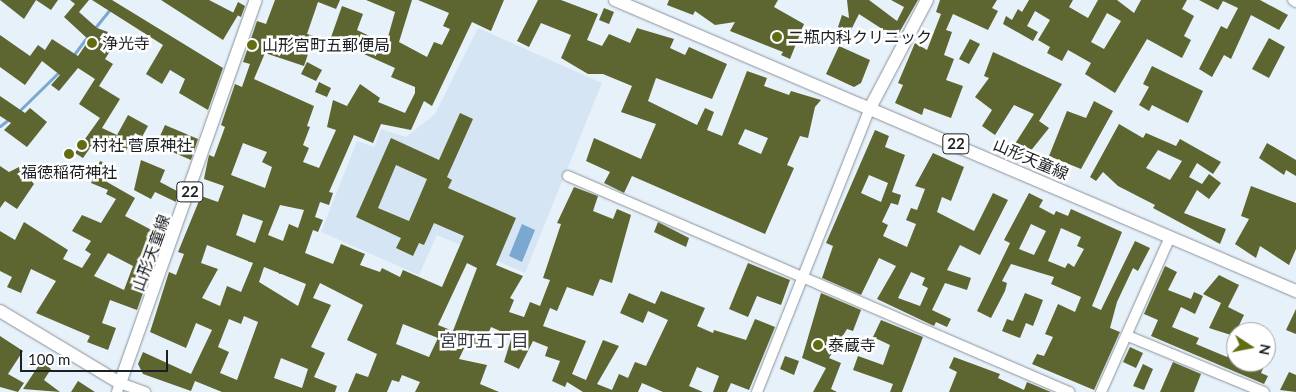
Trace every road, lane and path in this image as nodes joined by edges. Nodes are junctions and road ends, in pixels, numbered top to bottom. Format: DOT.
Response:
graph roads {
  1 [pos="256,0"];
  2 [pos="615,0"];
  3 [pos="927,0"];
  4 [pos="1293,0"];
  5 [pos="1296,2"];
  6 [pos="870,108"];
  7 [pos="568,176"];
  8 [pos="1170,237"];
  9 [pos="802,276"];
  10 [pos="1296,290"];
  11 [pos="0,311"];
  12 [pos="1128,336"];
  13 [pos="119,388"];
  14 [pos="145,392"];
  15 [pos="757,392"];
  16 [pos="1069,392"];
  17 [pos="1101,392"];
  18 [pos="1264,392"];
  1 -- 13 [label="main road, 山形天童線 / 22"];
  2 -- 6 [label="main road, 山形天童線 / 22"];
  3 -- 6 [label="main road"];
  4 -- 5 [label="street"];
  6 -- 8 [label="main road, 山形天童線 / 22"];
  6 -- 9 [label="street"];
  7 -- 9 [label="street"];
  8 -- 10 [label="main road, 山形天童線 / 22"];
  8 -- 12 [label="street"];
  9 -- 15 [label="street"];
  9 -- 16 [label="street"];
  11 -- 13 [label="main road"];
  12 -- 17 [label="street"];
  12 -- 18 [label="street"];
  13 -- 14 [label="street"];
}
